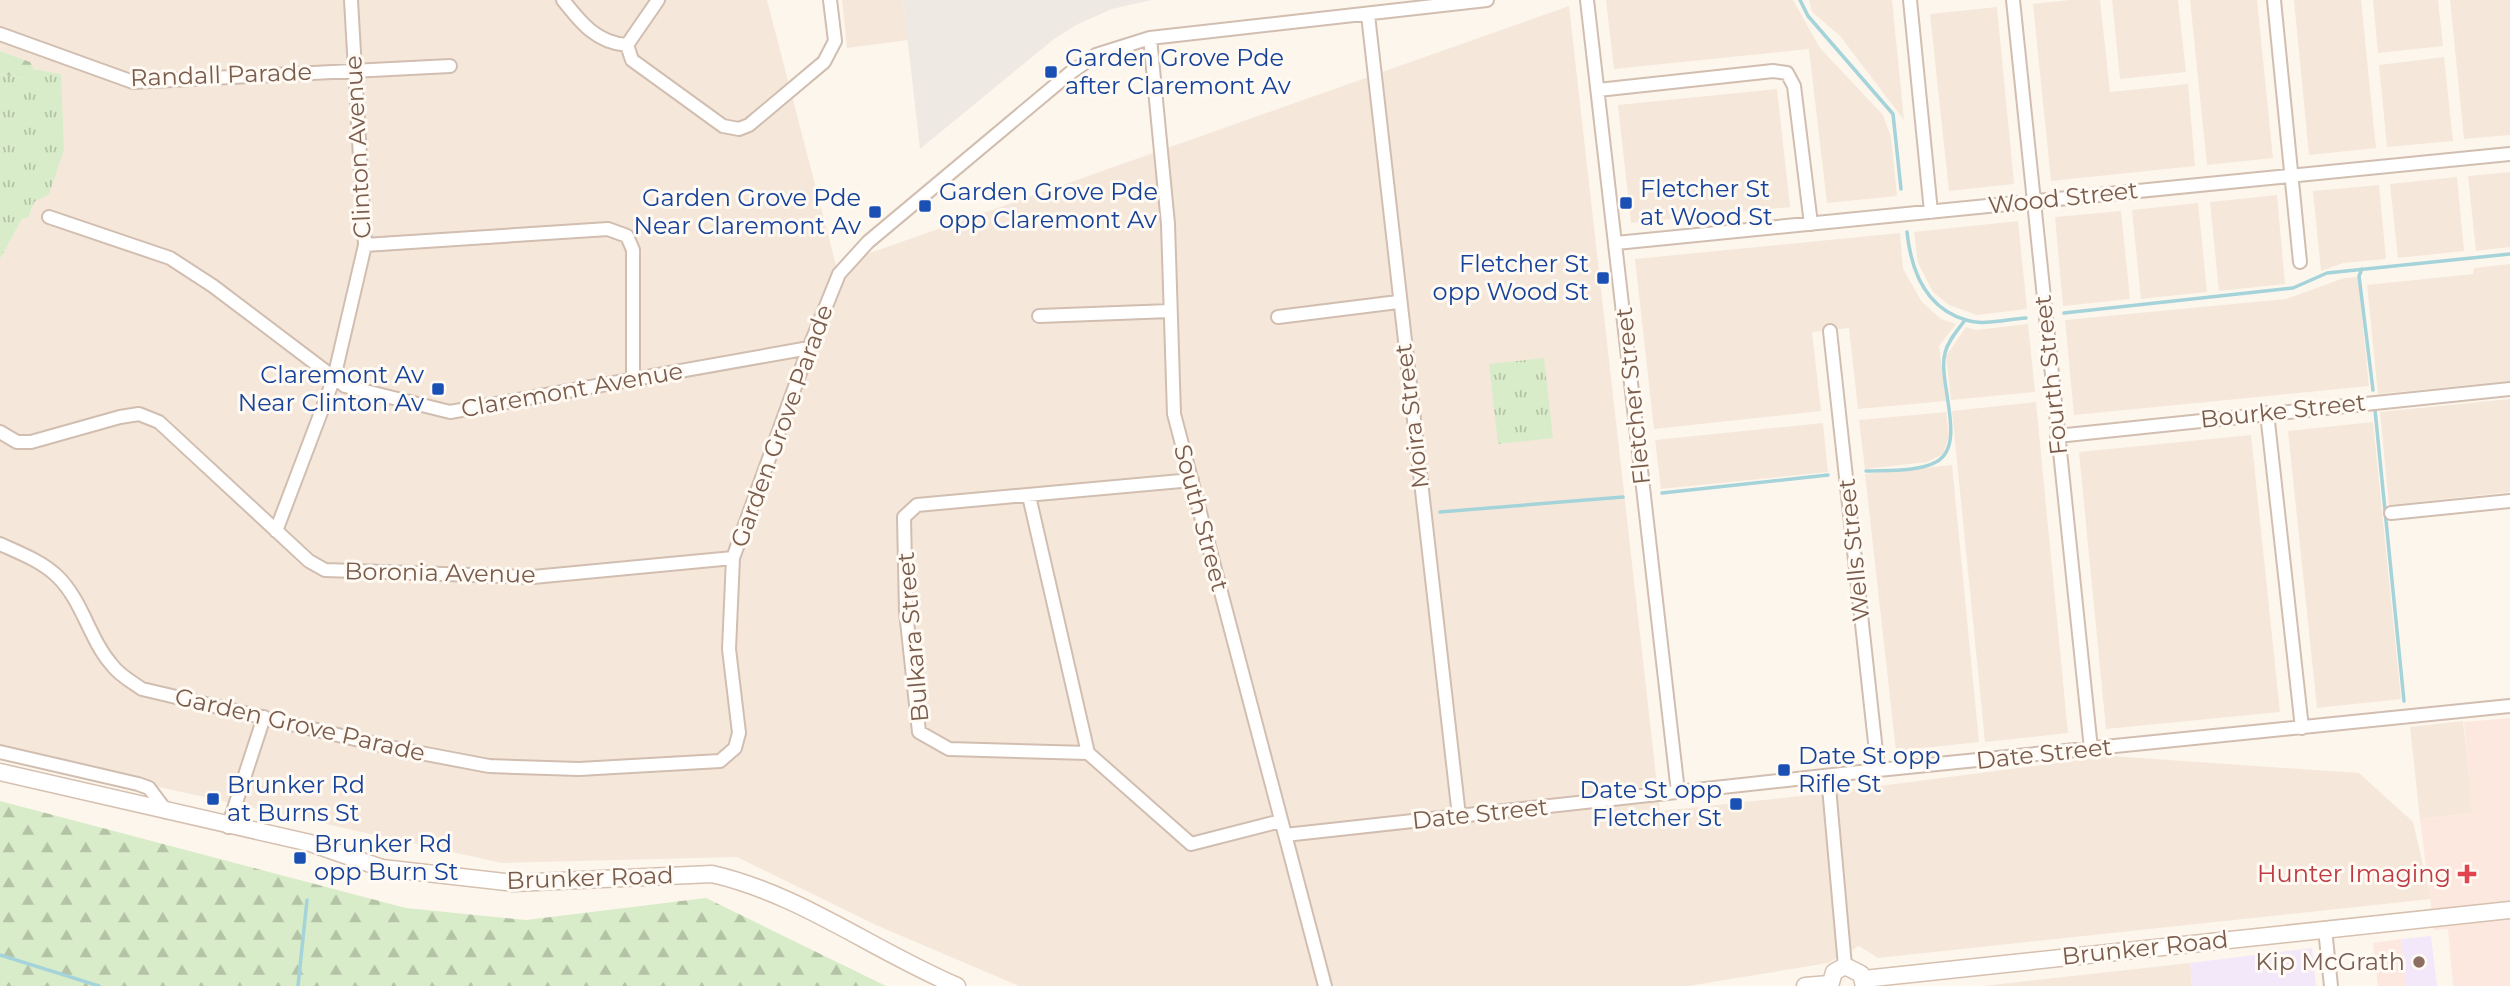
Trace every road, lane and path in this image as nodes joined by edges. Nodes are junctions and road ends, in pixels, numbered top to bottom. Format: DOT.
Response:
graph roads {
  1 [pos="351,0"];
  2 [pos="563,0"];
  3 [pos="658,0"];
  4 [pos="831,0"];
  5 [pos="1487,0"];
  6 [pos="1587,0"];
  7 [pos="1910,0"];
  8 [pos="2013,0"];
  9 [pos="2274,0"];
  10 [pos="1368,15"];
  11 [pos="0,34"];
  12 [pos="1150,38"];
  13 [pos="627,45"];
  14 [pos="450,66"];
  15 [pos="355,69"];
  16 [pos="1598,90"];
  17 [pos="2510,155"];
  18 [pos="2292,174"];
  19 [pos="2034,202"];
  20 [pos="1931,212"];
  21 [pos="49,217"];
  22 [pos="1811,224"];
  23 [pos="1616,243"];
  24 [pos="365,245"];
  25 [pos="2300,262"];
  26 [pos="1398,302"];
  27 [pos="1170,311"];
  28 [pos="1039,316"];
  29 [pos="1278,317"];
  30 [pos="1830,331"];
  31 [pos="809,348"];
  32 [pos="334,378"];
  33 [pos="633,379"];
  34 [pos="2510,389"];
  35 [pos="2267,413"];
  36 [pos="0,432"];
  37 [pos="2057,436"];
  38 [pos="1192,480"];
  39 [pos="1029,496"];
  40 [pos="2510,501"];
  41 [pos="2390,513"];
  42 [pos="276,531"];
  43 [pos="0,544"];
  44 [pos="733,558"];
  45 [pos="2510,706"];
  46 [pos="264,717"];
  47 [pos="2302,728"];
  48 [pos="2091,749"];
  49 [pos="0,752"];
  50 [pos="1088,753"];
  51 [pos="1878,770"];
  52 [pos="0,772"];
  53 [pos="1828,776"];
  54 [pos="1678,792"];
  55 [pos="167,811"];
  56 [pos="1459,816"];
  57 [pos="1281,821"];
  58 [pos="228,827"];
  59 [pos="1285,835"];
  60 [pos="2510,910"];
  61 [pos="2325,929"];
  62 [pos="1845,966"];
  63 [pos="1864,983"];
  64 [pos="1829,985"];
  65 [pos="957,986"];
  66 [pos="1325,986"];
  67 [pos="1805,986"];
  68 [pos="2331,986"];
  1 -- 15 [label="street, Clinton Avenue"];
  2 -- 13 [label="street"];
  3 -- 13 [label="street"];
  4 -- 13 [label="street"];
  5 -- 10 [label="street, Garden Grove Parade"];
  6 -- 16 [label="street, Fletcher Street"];
  7 -- 20 [label="street"];
  8 -- 19 [label="street, Fourth Street"];
  9 -- 18 [label="street"];
  10 -- 12 [label="street, Garden Grove Parade"];
  10 -- 26 [label="street, Moira Street"];
  11 -- 15 [label="street, Randall Parade"];
  12 -- 27 [label="street, South Street"];
  12 -- 31 [label="street, Garden Grove Parade"];
  14 -- 15 [label="street, Randall Parade"];
  15 -- 24 [label="street, Clinton Avenue"];
  16 -- 22 [label="street"];
  16 -- 23 [label="street, Fletcher Street"];
  17 -- 18 [label="street, Wood Street"];
  18 -- 19 [label="street, Wood Street"];
  18 -- 25 [label="street"];
  19 -- 20 [label="street, Wood Street"];
  19 -- 37 [label="street, Fourth Street"];
  20 -- 22 [label="street, Wood Street"];
  21 -- 32 [label="street, Claremont Avenue"];
  22 -- 23 [label="street, Wood Street"];
  23 -- 54 [label="street, Fletcher Street"];
  24 -- 32 [label="street, Clinton Avenue"];
  24 -- 33 [label="street"];
  26 -- 29 [label="street"];
  26 -- 56 [label="street, Moira Street"];
  27 -- 28 [label="street"];
  27 -- 38 [label="street, South Street"];
  30 -- 51 [label="street, Wells Street"];
  31 -- 33 [label="street, Claremont Avenue"];
  31 -- 44 [label="street, Garden Grove Parade"];
  32 -- 33 [label="street, Claremont Avenue"];
  32 -- 42 [label="street, Clinton Avenue"];
  34 -- 35 [label="street, Bourke Street"];
  35 -- 37 [label="street, Bourke Street"];
  35 -- 47 [label="street"];
  36 -- 42 [label="street, Boronia Avenue"];
  37 -- 48 [label="street, Fourth Street"];
  38 -- 39 [label="street"];
  38 -- 57 [label="street, South Street"];
  39 -- 50 [label="street"];
  39 -- 50 [label="street, Bulkara Street"];
  40 -- 41 [label="street"];
  42 -- 44 [label="street, Boronia Avenue"];
  43 -- 46 [label="street, Garden Grove Parade"];
  44 -- 46 [label="street, Garden Grove Parade"];
  45 -- 47 [label="street, Date Street"];
  46 -- 58 [label="street"];
  47 -- 48 [label="street, Date Street"];
  48 -- 51 [label="street, Date Street"];
  49 -- 55 [label="street"];
  50 -- 57 [label="street"];
  51 -- 53 [label="street, Date Street"];
  52 -- 55 [label="main road, Brunker Road"];
  53 -- 54 [label="street, Date Street"];
  53 -- 62 [label="street"];
  54 -- 56 [label="street, Date Street"];
  55 -- 58 [label="main road, Brunker Road"];
  56 -- 59 [label="street, Date Street"];
  57 -- 59 [label="street, South Street"];
  58 -- 65 [label="main road, Brunker Road"];
  59 -- 66 [label="street, South Street"];
  60 -- 61 [label="main road, Brunker Road"];
  61 -- 63 [label="main road, Brunker Road"];
  61 -- 68 [label="street"];
  62 -- 63 [label="main road"];
  62 -- 64 [label="main road"];
  64 -- 67 [label="main road"];
}
